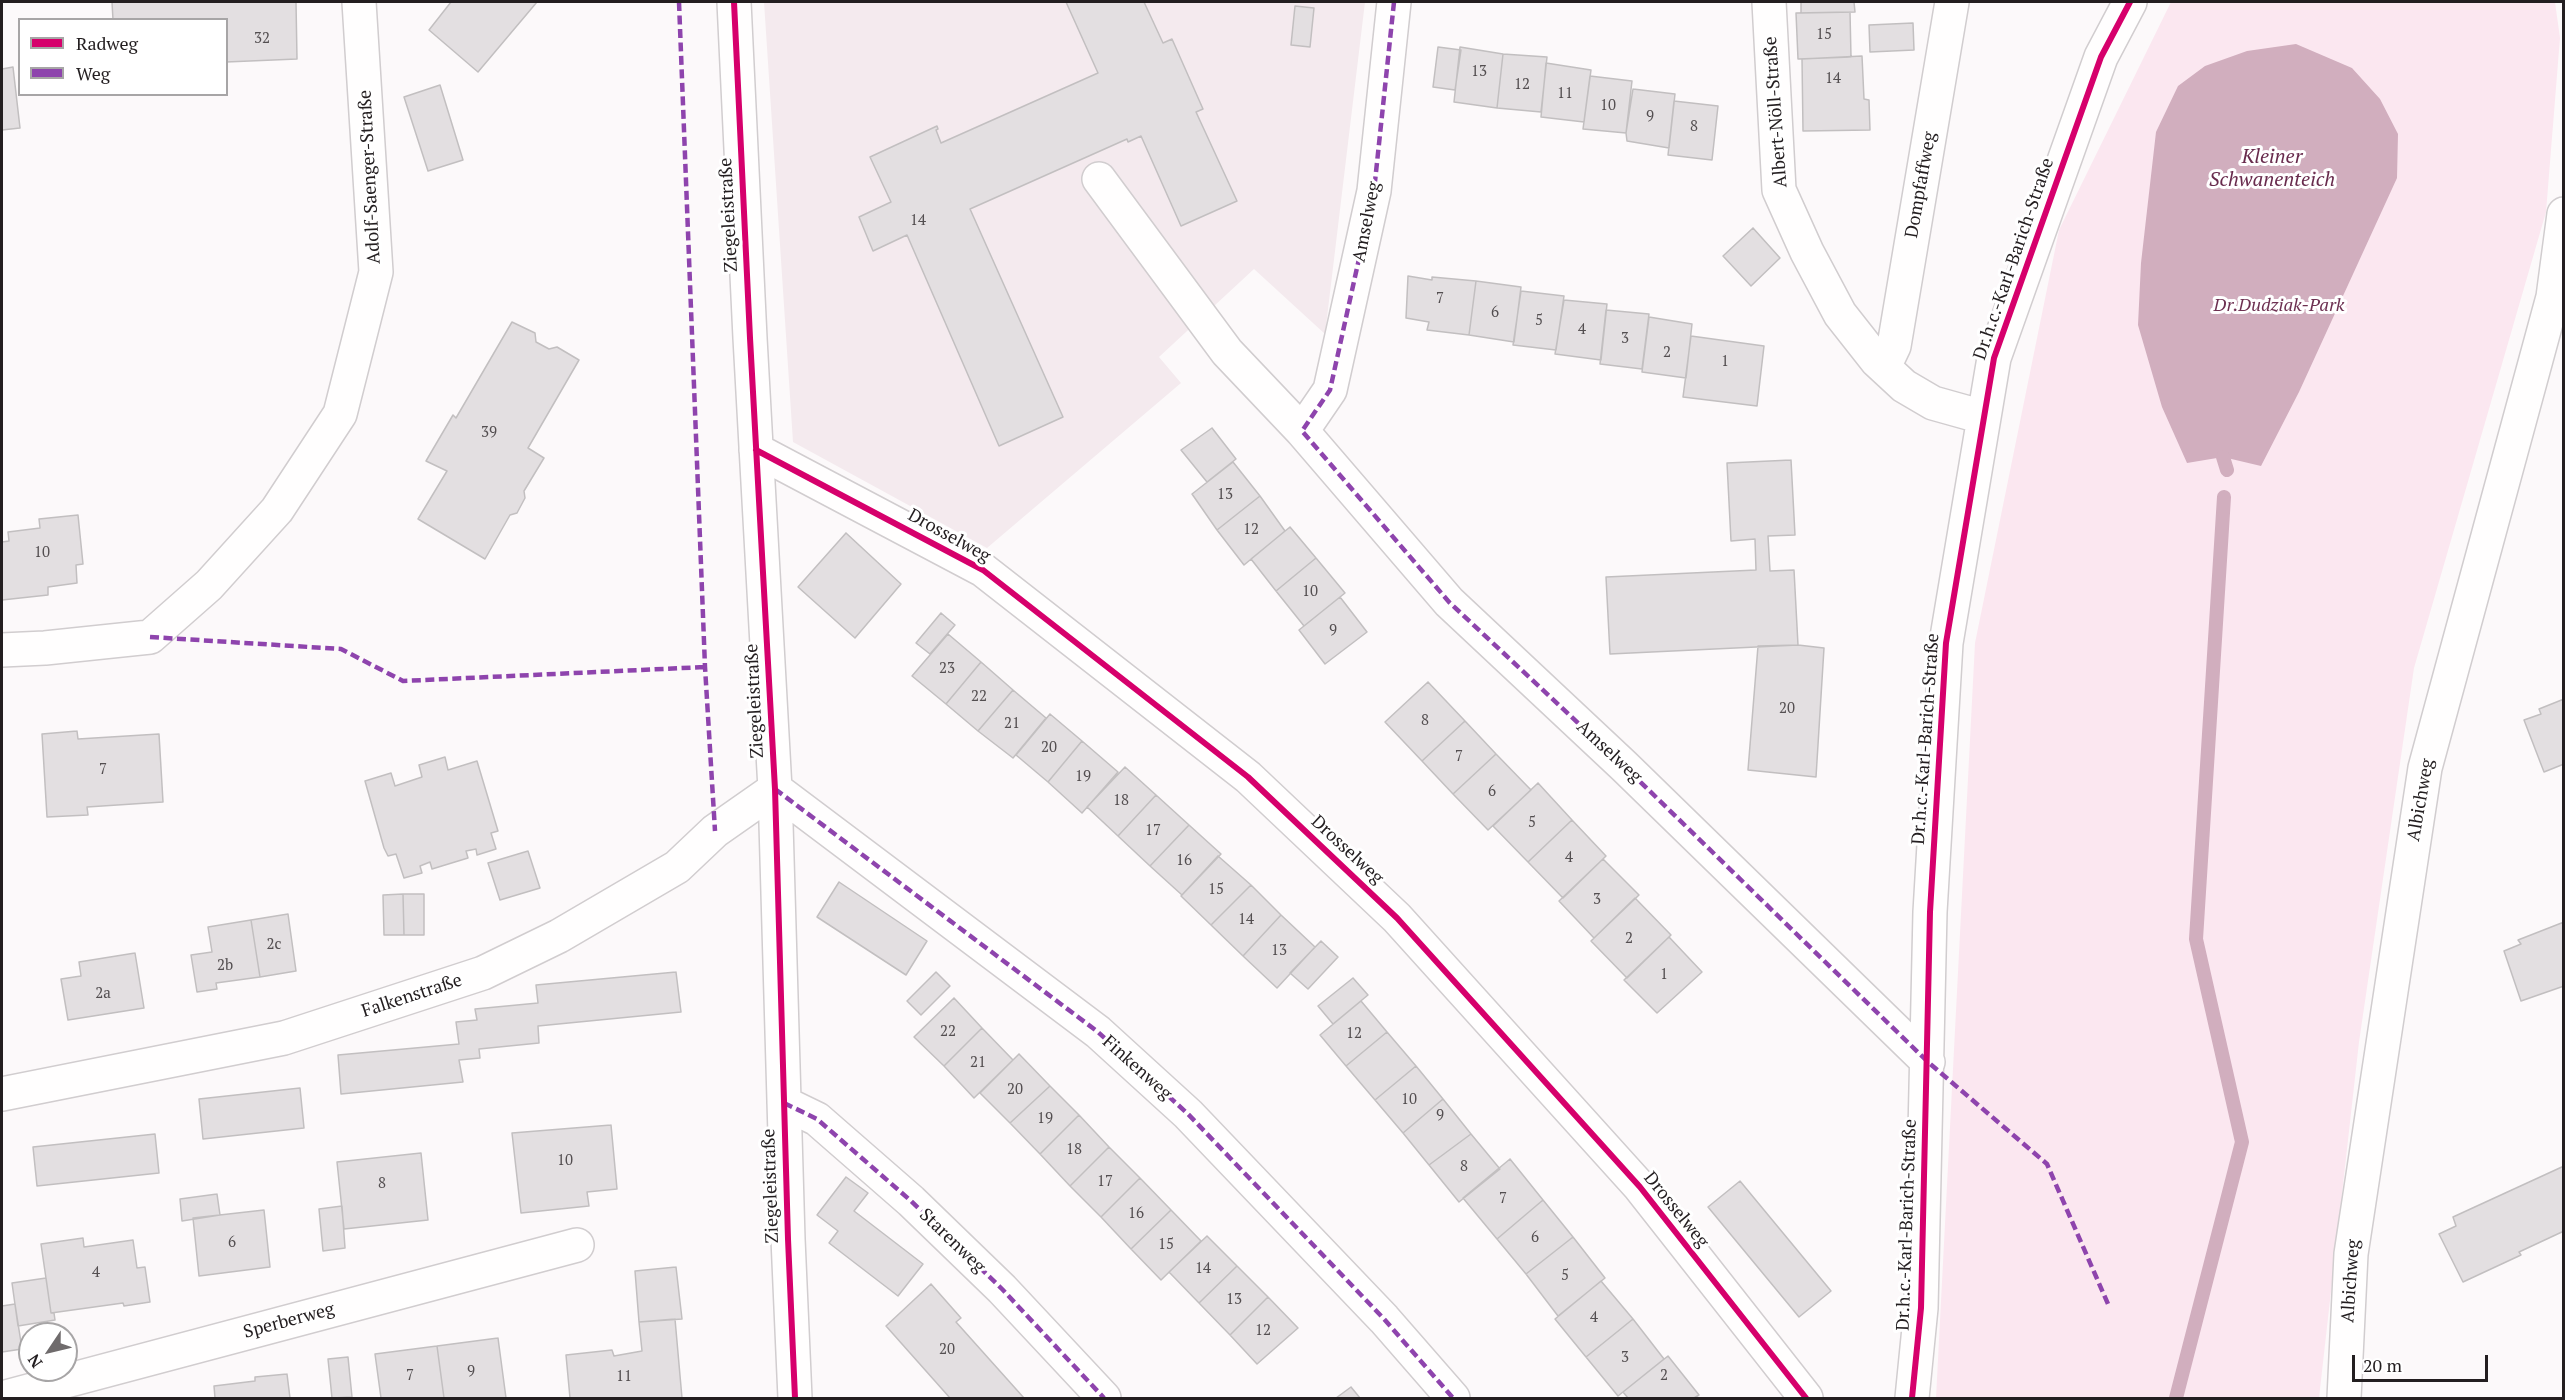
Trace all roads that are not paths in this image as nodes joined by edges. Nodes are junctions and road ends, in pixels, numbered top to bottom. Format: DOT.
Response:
graph roads {
  1 [pos="359,2"];
  2 [pos="734,2"];
  3 [pos="1394,2"];
  4 [pos="1768,2"];
  5 [pos="1952,2"];
  6 [pos="2130,2"];
  7 [pos="1099,179"];
  8 [pos="2564,214"];
  9 [pos="1884,367"];
  10 [pos="1983,417"];
  11 [pos="1302,431"];
  12 [pos="756,450"];
  13 [pos="2,650"];
  14 [pos="775,789"];
  15 [pos="1928,1062"];
  16 [pos="2,1094"];
  17 [pos="784,1103"];
  18 [pos="577,1245"];
  19 [pos="2,1398"];
  20 [pos="795,1398"];
  21 [pos="1104,1398"];
  22 [pos="1453,1398"];
  23 [pos="1806,1398"];
  24 [pos="1912,1398"];
  25 [pos="2344,1398"];
  1 -- 13 [label="street, Adolf-Saenger-Straße"];
  2 -- 12 [label="street, Ziegeleistraße"];
  3 -- 11 [label="street, Amselweg"];
  4 -- 9 [label="street, Albert-Nöll-Straße"];
  5 -- 9 [label="street, Dompfaffweg"];
  6 -- 10 [label="street, Dr.h.c.-Karl-Barich-Straße"];
  7 -- 11 [label="street, Amselweg"];
  8 -- 25 [label="street, Albichweg"];
  9 -- 10 [label="street, Albert-Nöll-Straße"];
  10 -- 15 [label="street, Dr.h.c.-Karl-Barich-Straße"];
  11 -- 15 [label="street, Amselweg"];
  12 -- 14 [label="street, Ziegeleistraße"];
  12 -- 23 [label="street, Drosselweg"];
  14 -- 16 [label="street, Falkenstraße"];
  14 -- 17 [label="street, Ziegeleistraße"];
  14 -- 22 [label="street, Finkenweg"];
  15 -- 24 [label="street, Dr.h.c.-Karl-Barich-Straße"];
  17 -- 20 [label="street, Ziegeleistraße"];
  17 -- 21 [label="street, Starenweg"];
  18 -- 19 [label="street, Sperberweg"];
}
